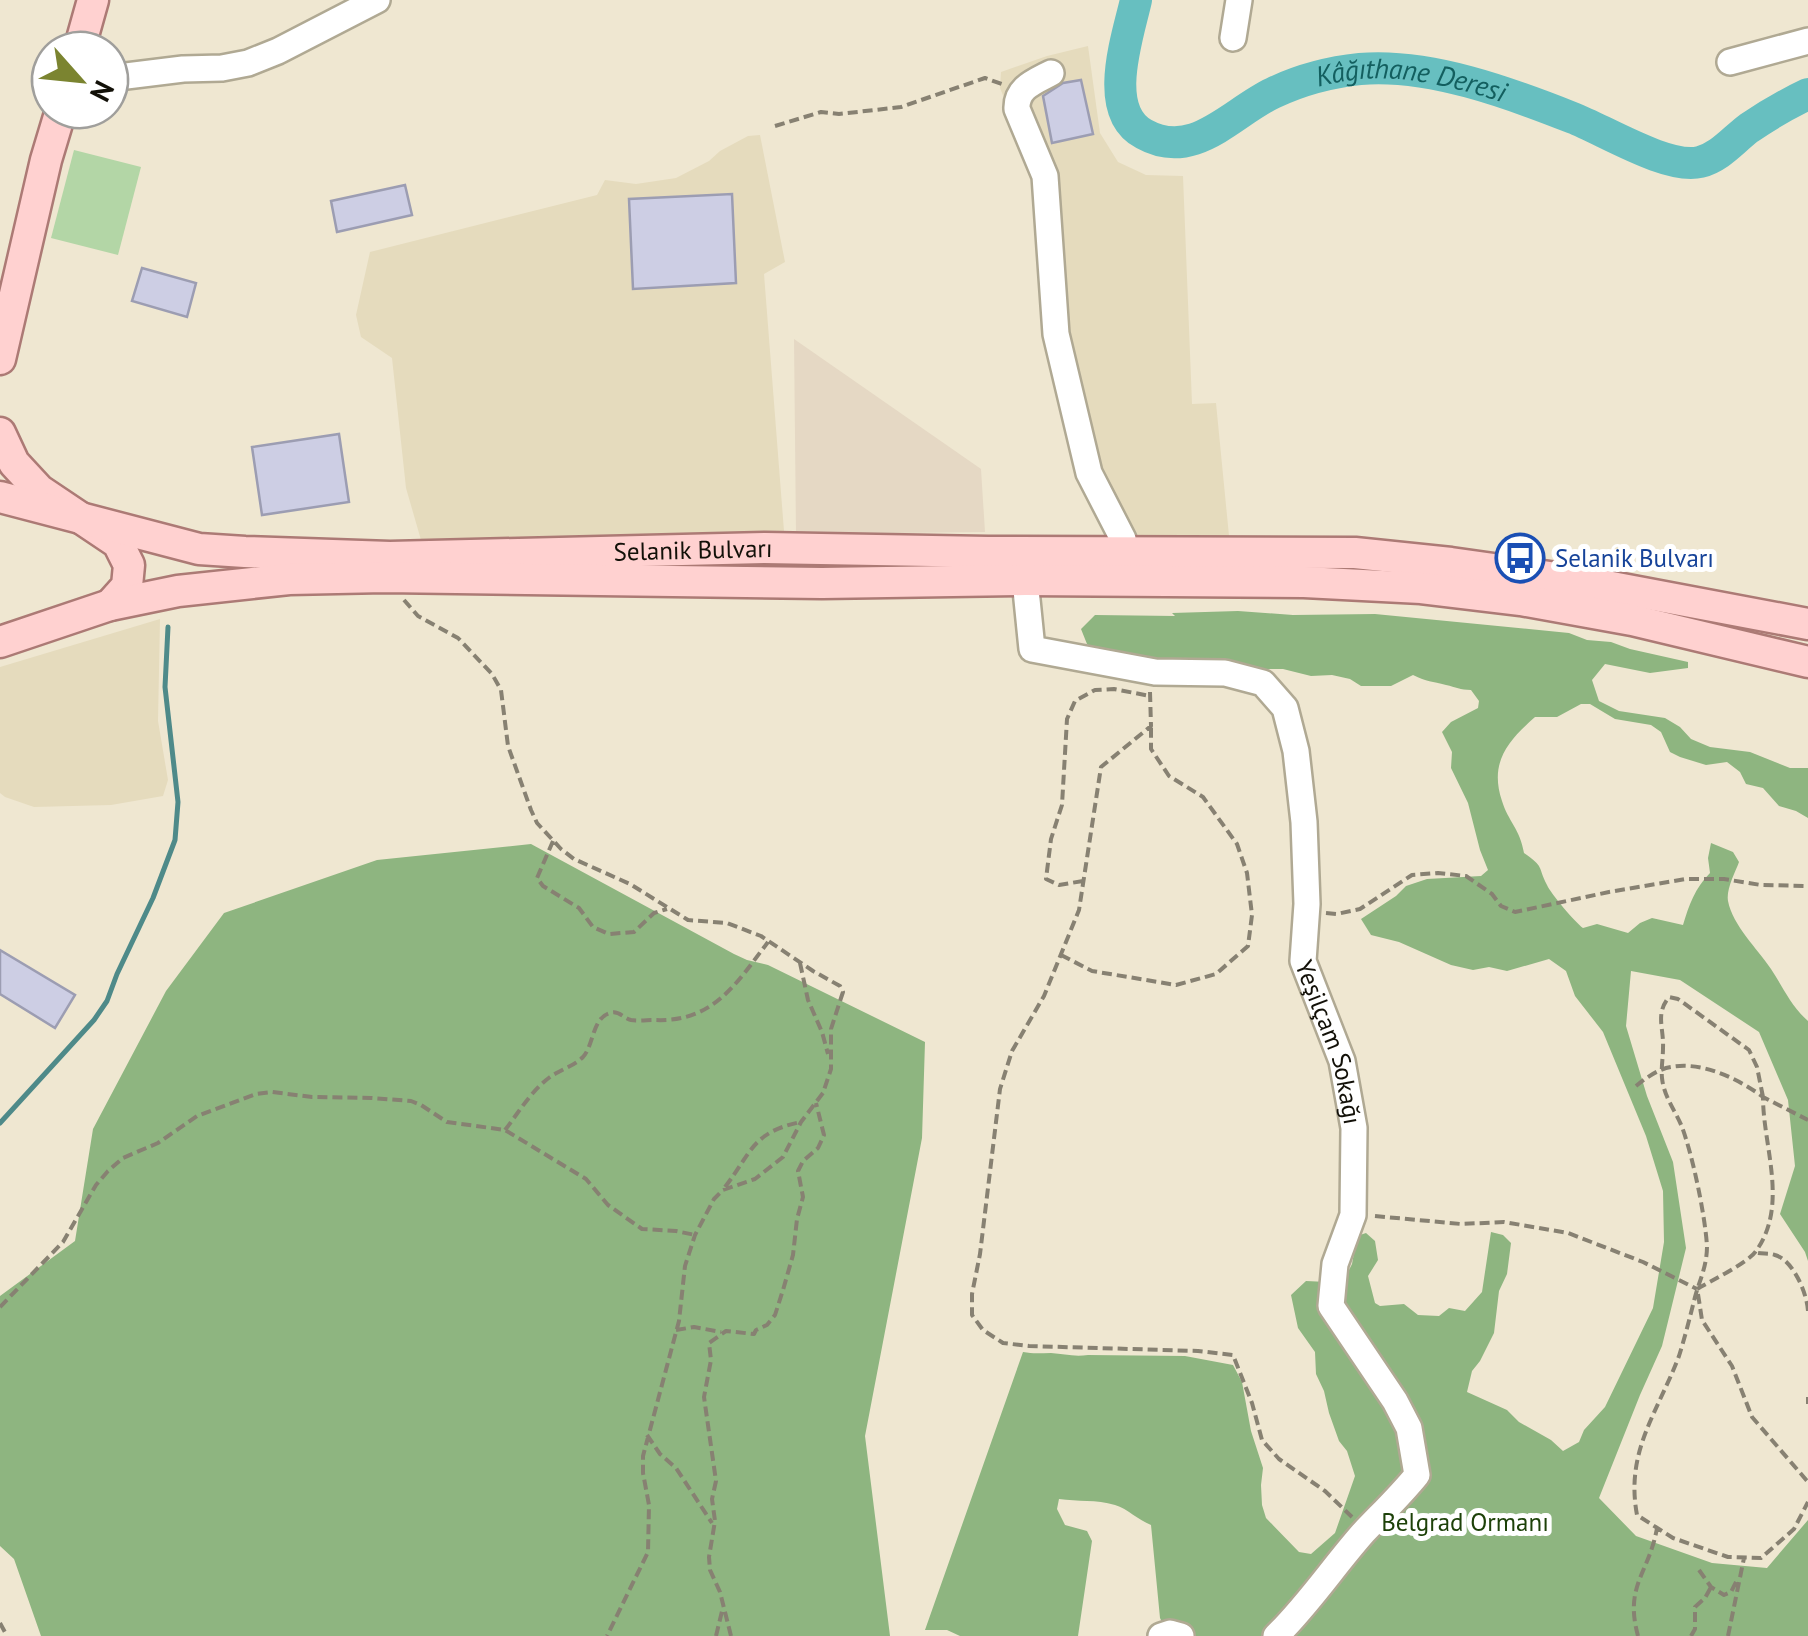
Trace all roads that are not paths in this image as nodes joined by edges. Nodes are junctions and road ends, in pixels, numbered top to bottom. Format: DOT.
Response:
graph roads {
  1 [pos="92,0"];
  2 [pos="377,0"];
  3 [pos="1239,0"];
  4 [pos="84,30"];
  5 [pos="1234,38"];
  6 [pos="1808,41"];
  7 [pos="1730,62"];
  8 [pos="1051,73"];
  9 [pos="130,76"];
  10 [pos="55,130"];
  11 [pos="0,359"];
  12 [pos="0,433"];
  13 [pos="0,497"];
  14 [pos="85,521"];
  15 [pos="1124,552"];
  16 [pos="1025,580"];
  17 [pos="110,605"];
  18 [pos="0,624"];
  19 [pos="1808,624"];
  20 [pos="46,625"];
  21 [pos="0,642"];
  22 [pos="1808,662"];
  23 [pos="1161,1636"];
  24 [pos="1181,1636"];
  25 [pos="1276,1636"];
  1 -- 4 [label="main road"];
  2 -- 9 [label="street"];
  3 -- 5 [label="street"];
  6 -- 7 [label="street"];
  8 -- 15 [label="street"];
  10 -- 11 [label="main road"];
  12 -- 14 [label="main road"];
  13 -- 14 [label="main road, Selanik Bulvarı"];
  14 -- 15 [label="main road, Selanik Bulvarı"];
  14 -- 17 [label="main road"];
  15 -- 19 [label="main road, Selanik Bulvarı"];
  16 -- 17 [label="main road, Selanik Bulvarı"];
  16 -- 22 [label="main road, Selanik Bulvarı"];
  16 -- 25 [label="street, Yeşilçam Sokağı"];
  17 -- 20 [label="main road, Selanik Bulvarı"];
  18 -- 20 [label="main road"];
  20 -- 21 [label="main road, Selanik Bulvarı"];
  23 -- 24 [label="street"];
}
